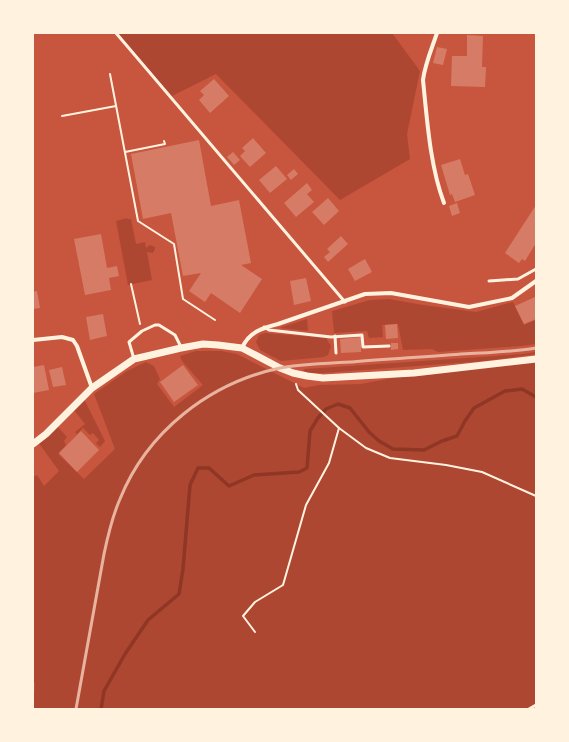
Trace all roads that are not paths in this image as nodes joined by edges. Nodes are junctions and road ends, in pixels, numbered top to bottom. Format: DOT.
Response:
graph roads {
  1 [pos="116,33"];
  2 [pos="437,33"];
  3 [pos="444,203"];
  4 [pos="536,269"];
  5 [pos="489,281"];
  6 [pos="536,281"];
  7 [pos="345,302"];
  8 [pos="264,327"];
  9 [pos="335,336"];
  10 [pos="33,340"];
  11 [pos="388,346"];
  12 [pos="181,348"];
  13 [pos="242,348"];
  14 [pos="336,353"];
  15 [pos="134,359"];
  16 [pos="536,359"];
  17 [pos="92,388"];
  18 [pos="33,444"];
  19 [pos="536,705"];
  20 [pos="529,709"];
  1 -- 7 [label="lane"];
  2 -- 3 [label="street"];
  4 -- 5 [label="lane"];
  6 -- 7 [label="street"];
  7 -- 8 [label="street"];
  8 -- 9 [label="lane"];
  8 -- 13 [label="street"];
  9 -- 11 [label="lane"];
  9 -- 14 [label="lane"];
  10 -- 17 [label="street"];
  12 -- 13 [label="street"];
  12 -- 15 [label="street"];
  12 -- 15 [label="lane"];
  13 -- 16 [label="street"];
  15 -- 17 [label="street"];
  17 -- 18 [label="street"];
  19 -- 20 [label="lane"];
}
